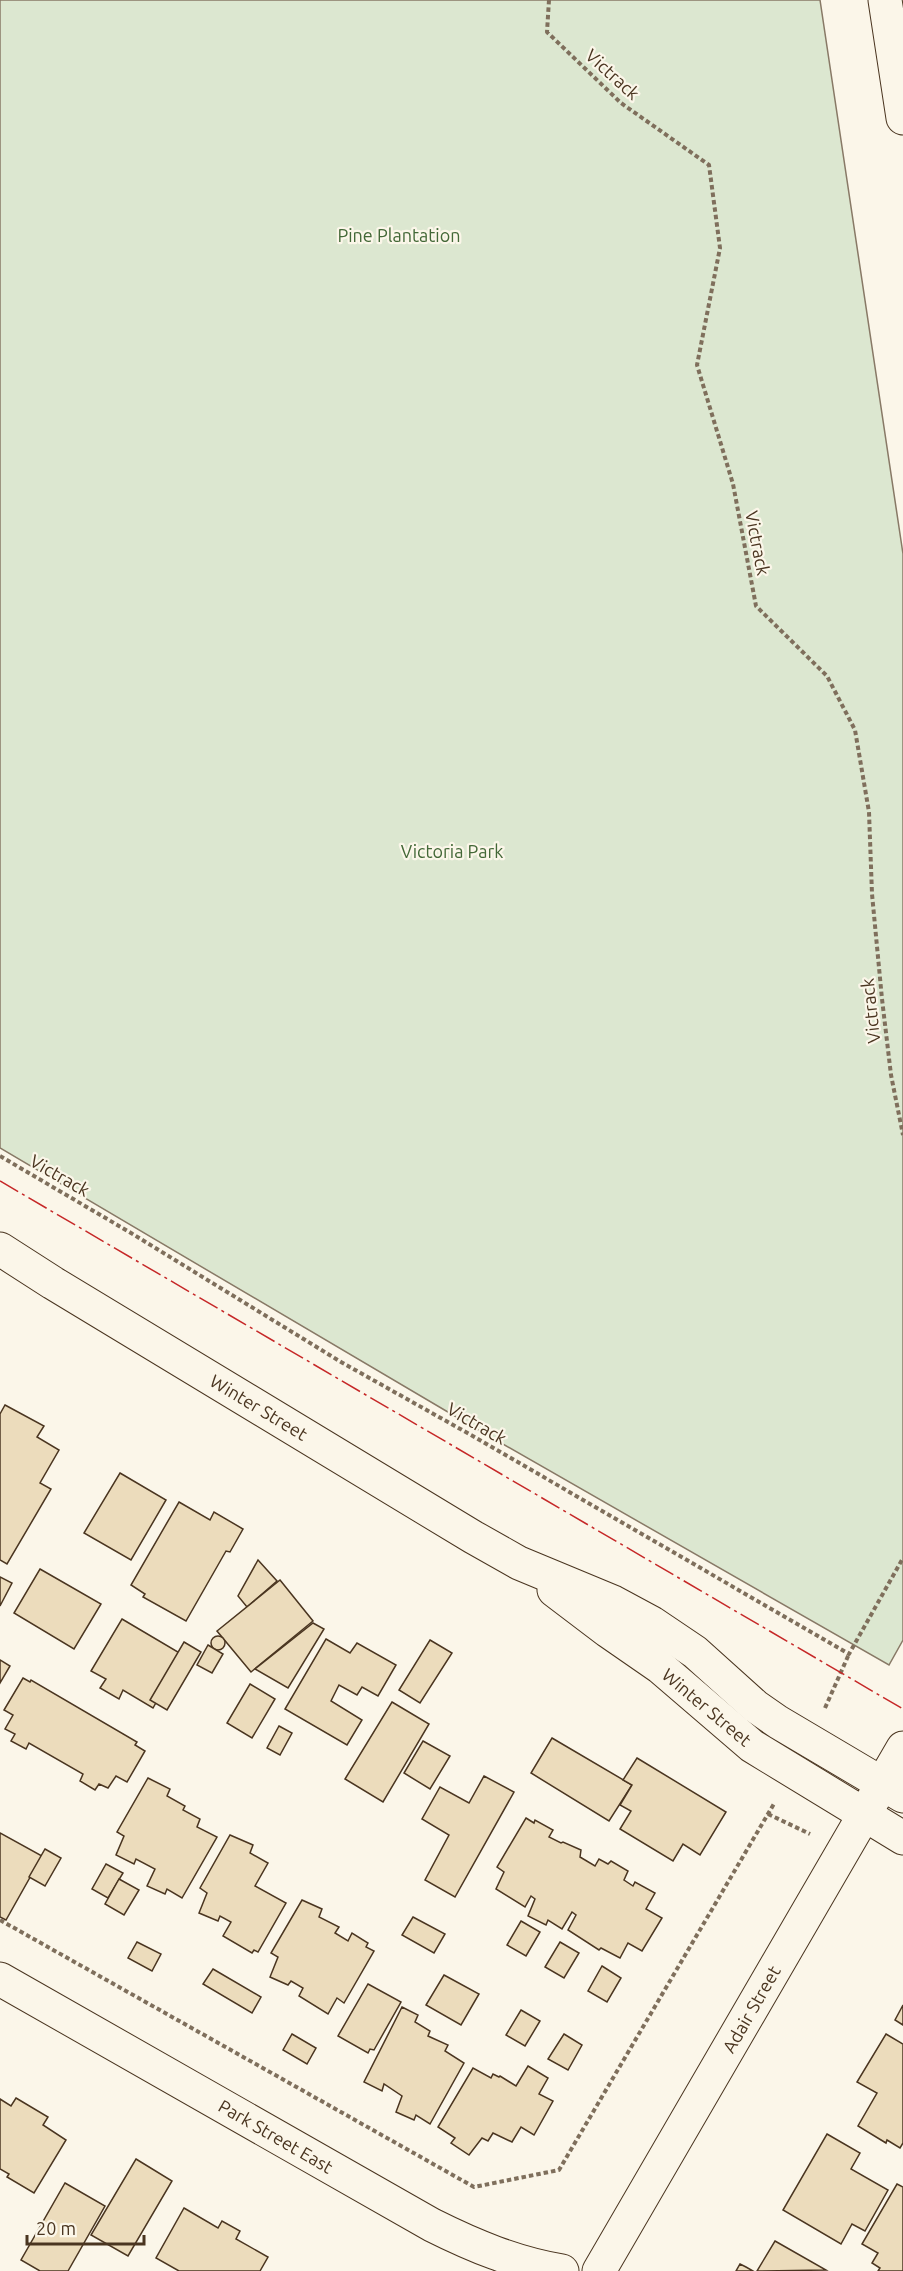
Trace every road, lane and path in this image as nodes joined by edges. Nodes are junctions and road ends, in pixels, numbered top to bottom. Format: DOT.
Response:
graph roads {
  1 [pos="549,0"];
  2 [pos="885,0"];
  3 [pos="903,118"];
  4 [pos="903,1135"];
  5 [pos="0,1156"];
  6 [pos="0,1249"];
  7 [pos="903,1558"];
  8 [pos="519,1563"];
  9 [pos="849,1654"];
  10 [pos="808,1741"];
  11 [pos="903,1748"];
  12 [pos="792,1772"];
  13 [pos="893,1789"];
  14 [pos="864,1815"];
  15 [pos="903,1838"];
  16 [pos="0,1920"];
  17 [pos="0,1979"];
  18 [pos="562,2271"];
  19 [pos="599,2271"];
  1 -- 4 [label="path, Victrack"];
  2 -- 3 [label="street"];
  5 -- 9 [label="path, Victrack"];
  6 -- 8 [label="street, Winter Street"];
  7 -- 9 [label="path"];
  8 -- 10 [label="street, Winter Street"];
  8 -- 12 [label="street, Winter Street"];
  9 -- 10 [label="path"];
  10 -- 13 [label="street, Winter Street"];
  11 -- 13 [label="street, Adair Street"];
  12 -- 14 [label="street, Winter Street"];
  12 -- 16 [label="path"];
  13 -- 14 [label="street, Adair Street"];
  14 -- 15 [label="street, Winter Street"];
  14 -- 19 [label="street, Adair Street"];
  17 -- 18 [label="street, Park Street East"];
}
